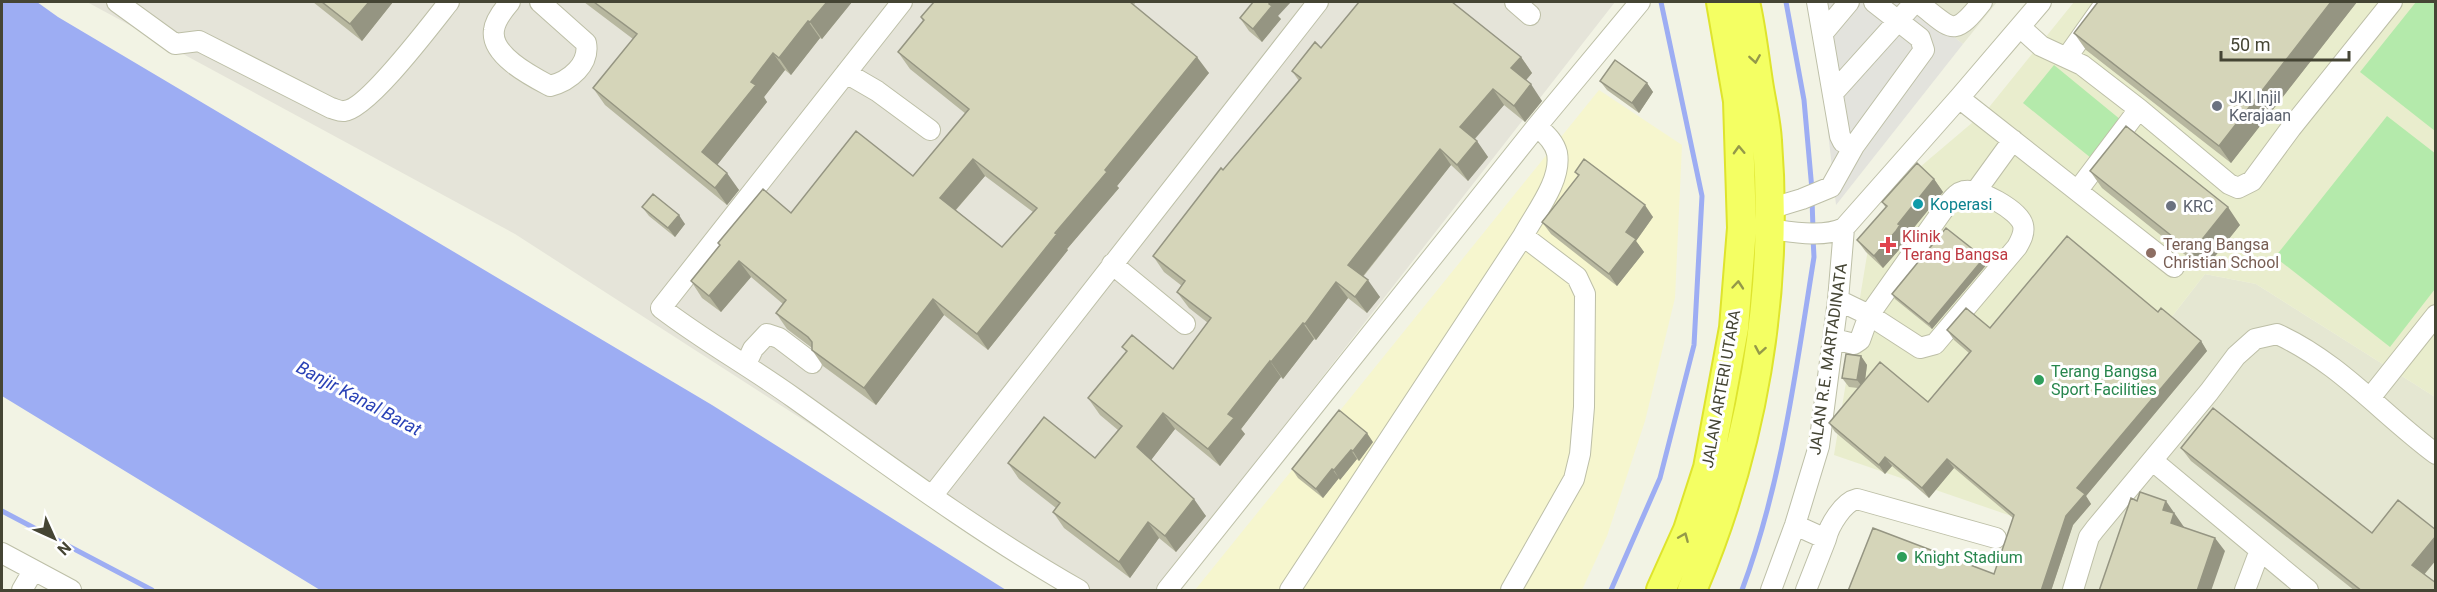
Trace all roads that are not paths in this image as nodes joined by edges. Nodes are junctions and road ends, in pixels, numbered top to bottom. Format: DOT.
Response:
graph roads {
  1 [pos="117,2"];
  2 [pos="449,2"];
  3 [pos="510,2"];
  4 [pos="540,2"];
  5 [pos="902,2"];
  6 [pos="1318,2"];
  7 [pos="1515,2"];
  8 [pos="1638,2"];
  9 [pos="1721,2"];
  10 [pos="1745,2"];
  11 [pos="1817,2"];
  12 [pos="1849,2"];
  13 [pos="1874,2"];
  14 [pos="1916,2"];
  15 [pos="1982,2"];
  16 [pos="2041,2"];
  17 [pos="2106,2"];
  18 [pos="2392,2"];
  19 [pos="1530,15"];
  20 [pos="1898,20"];
  21 [pos="2020,27"];
  22 [pos="1823,33"];
  23 [pos="2067,57"];
  24 [pos="846,73"];
  25 [pos="1834,92"];
  26 [pos="1959,98"];
  27 [pos="2139,108"];
  28 [pos="1537,126"];
  29 [pos="930,130"];
  30 [pos="2013,140"];
  31 [pos="1854,146"];
  32 [pos="2078,190"];
  33 [pos="1976,191"];
  34 [pos="1776,223"];
  35 [pos="1844,228"];
  36 [pos="1523,236"];
  37 [pos="1112,264"];
  38 [pos="2175,267"];
  39 [pos="1838,300"];
  40 [pos="1869,315"];
  41 [pos="2436,315"];
  42 [pos="1185,324"];
  43 [pos="1834,339"];
  44 [pos="812,363"];
  45 [pos="746,364"];
  46 [pos="2370,398"];
  47 [pos="2436,454"];
  48 [pos="2153,461"];
  49 [pos="932,496"];
  50 [pos="1795,525"];
  51 [pos="1996,538"];
  52 [pos="1826,539"];
  53 [pos="2260,550"];
  54 [pos="2,553"];
  55 [pos="33,571"];
  56 [pos="22,591"];
  57 [pos="71,591"];
  58 [pos="1079,591"];
  59 [pos="1167,591"];
  60 [pos="1290,591"];
  61 [pos="1511,591"];
  62 [pos="1661,591"];
  63 [pos="1692,591"];
  64 [pos="1772,591"];
  65 [pos="1806,591"];
  66 [pos="2073,591"];
  67 [pos="2245,591"];
  68 [pos="2308,591"];
  1 -- 2 [label="street"];
  3 -- 4 [label="street"];
  5 -- 24 [label="street"];
  6 -- 37 [label="street"];
  7 -- 19 [label="street"];
  8 -- 28 [label="street"];
  62 -- 9 [label="highway, JALAN ARTERI UTARA, one-way"];
  10 -- 34 [label="highway, JALAN ARTERI UTARA, one-way"];
  11 -- 22 [label="street"];
  12 -- 22 [label="street"];
  13 -- 20 [label="street"];
  14 -- 15 [label="street"];
  14 -- 20 [label="street"];
  16 -- 21 [label="street"];
  17 -- 23 [label="street"];
  18 -- 27 [label="street"];
  20 -- 25 [label="street"];
  20 -- 31 [label="street"];
  21 -- 23 [label="street"];
  21 -- 26 [label="street"];
  22 -- 25 [label="street"];
  23 -- 27 [label="street"];
  24 -- 29 [label="street"];
  24 -- 45 [label="street"];
  25 -- 31 [label="street"];
  26 -- 30 [label="street"];
  26 -- 35 [label="street"];
  27 -- 32 [label="street"];
  28 -- 36 [label="street"];
  28 -- 59 [label="street"];
  30 -- 32 [label="street"];
  30 -- 33 [label="street"];
  31 -- 34 [label="street"];
  32 -- 38 [label="street"];
  33 -- 40 [label="street"];
  33 -- 40 [label="street"];
  34 -- 35 [label="street"];
  34 -- 63 [label="highway, JALAN ARTERI UTARA, one-way"];
  35 -- 39 [label="street, JALAN R.E. MARTADINATA"];
  36 -- 60 [label="street"];
  36 -- 61 [label="street"];
  37 -- 42 [label="street"];
  37 -- 49 [label="street"];
  39 -- 40 [label="street"];
  39 -- 43 [label="street, JALAN R.E. MARTADINATA"];
  40 -- 43 [label="street"];
  41 -- 46 [label="street"];
  43 -- 50 [label="street, JALAN R.E. MARTADINATA"];
  44 -- 45 [label="street"];
  45 -- 49 [label="street"];
  46 -- 47 [label="street"];
  46 -- 48 [label="street"];
  48 -- 53 [label="street"];
  48 -- 66 [label="street"];
  49 -- 58 [label="street"];
  50 -- 52 [label="street"];
  50 -- 64 [label="street, JALAN R.E. MARTADINATA"];
  51 -- 52 [label="street"];
  52 -- 65 [label="street"];
  53 -- 67 [label="street"];
  53 -- 68 [label="street"];
  54 -- 55 [label="street"];
  55 -- 56 [label="street"];
  55 -- 57 [label="street"];
}
